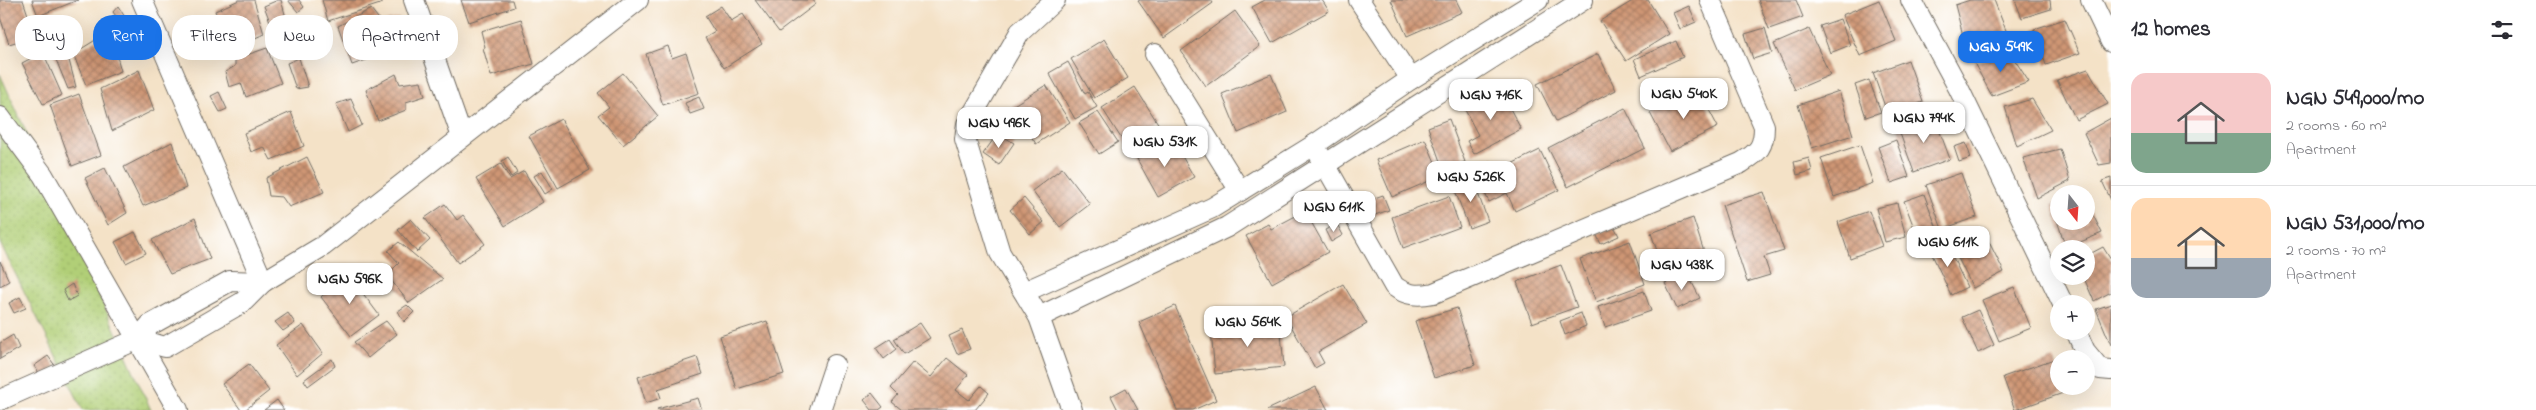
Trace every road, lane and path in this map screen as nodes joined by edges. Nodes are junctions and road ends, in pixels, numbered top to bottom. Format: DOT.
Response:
graph roads {
  1 [pos="142,0"];
  2 [pos="414,0"];
  3 [pos="638,0"];
  4 [pos="1055,0"];
  5 [pos="1359,0"];
  6 [pos="1538,0"];
  7 [pos="1583,0"];
  8 [pos="1710,0"];
  9 [pos="1911,0"];
  10 [pos="2090,0"];
  11 [pos="2111,42"];
  12 [pos="1154,54"];
  13 [pos="1411,78"];
  14 [pos="0,117"];
  15 [pos="462,137"];
  16 [pos="1314,144"];
  17 [pos="1327,165"];
  18 [pos="1240,191"];
  19 [pos="262,282"];
  20 [pos="1024,292"];
  21 [pos="2059,295"];
  22 [pos="1039,317"];
  23 [pos="138,339"];
  24 [pos="2080,340"];
  25 [pos="835,365"];
  26 [pos="2111,370"];
  27 [pos="0,400"];
  28 [pos="178,410"];
  29 [pos="820,410"];
  30 [pos="1072,410"];
  1 -- 19 [label="street"];
  2 -- 15 [label="street"];
  3 -- 15 [label="street"];
  4 -- 20 [label="street"];
  5 -- 13 [label="street"];
  6 -- 13 [label="street"];
  7 -- 17 [label="street"];
  8 -- 17 [label="street"];
  9 -- 21 [label="street"];
  10 -- 11 [label="street"];
  12 -- 18 [label="street"];
  13 -- 16 [label="street"];
  14 -- 23 [label="street"];
  15 -- 19 [label="street"];
  16 -- 17 [label="street"];
  16 -- 18 [label="street"];
  17 -- 22 [label="street"];
  18 -- 20 [label="street"];
  19 -- 23 [label="street"];
  19 -- 23 [label="street"];
  20 -- 22 [label="street"];
  22 -- 30 [label="street"];
  23 -- 27 [label="street"];
  23 -- 28 [label="street"];
  24 -- 26 [label="street"];
  25 -- 29 [label="street"];
}
